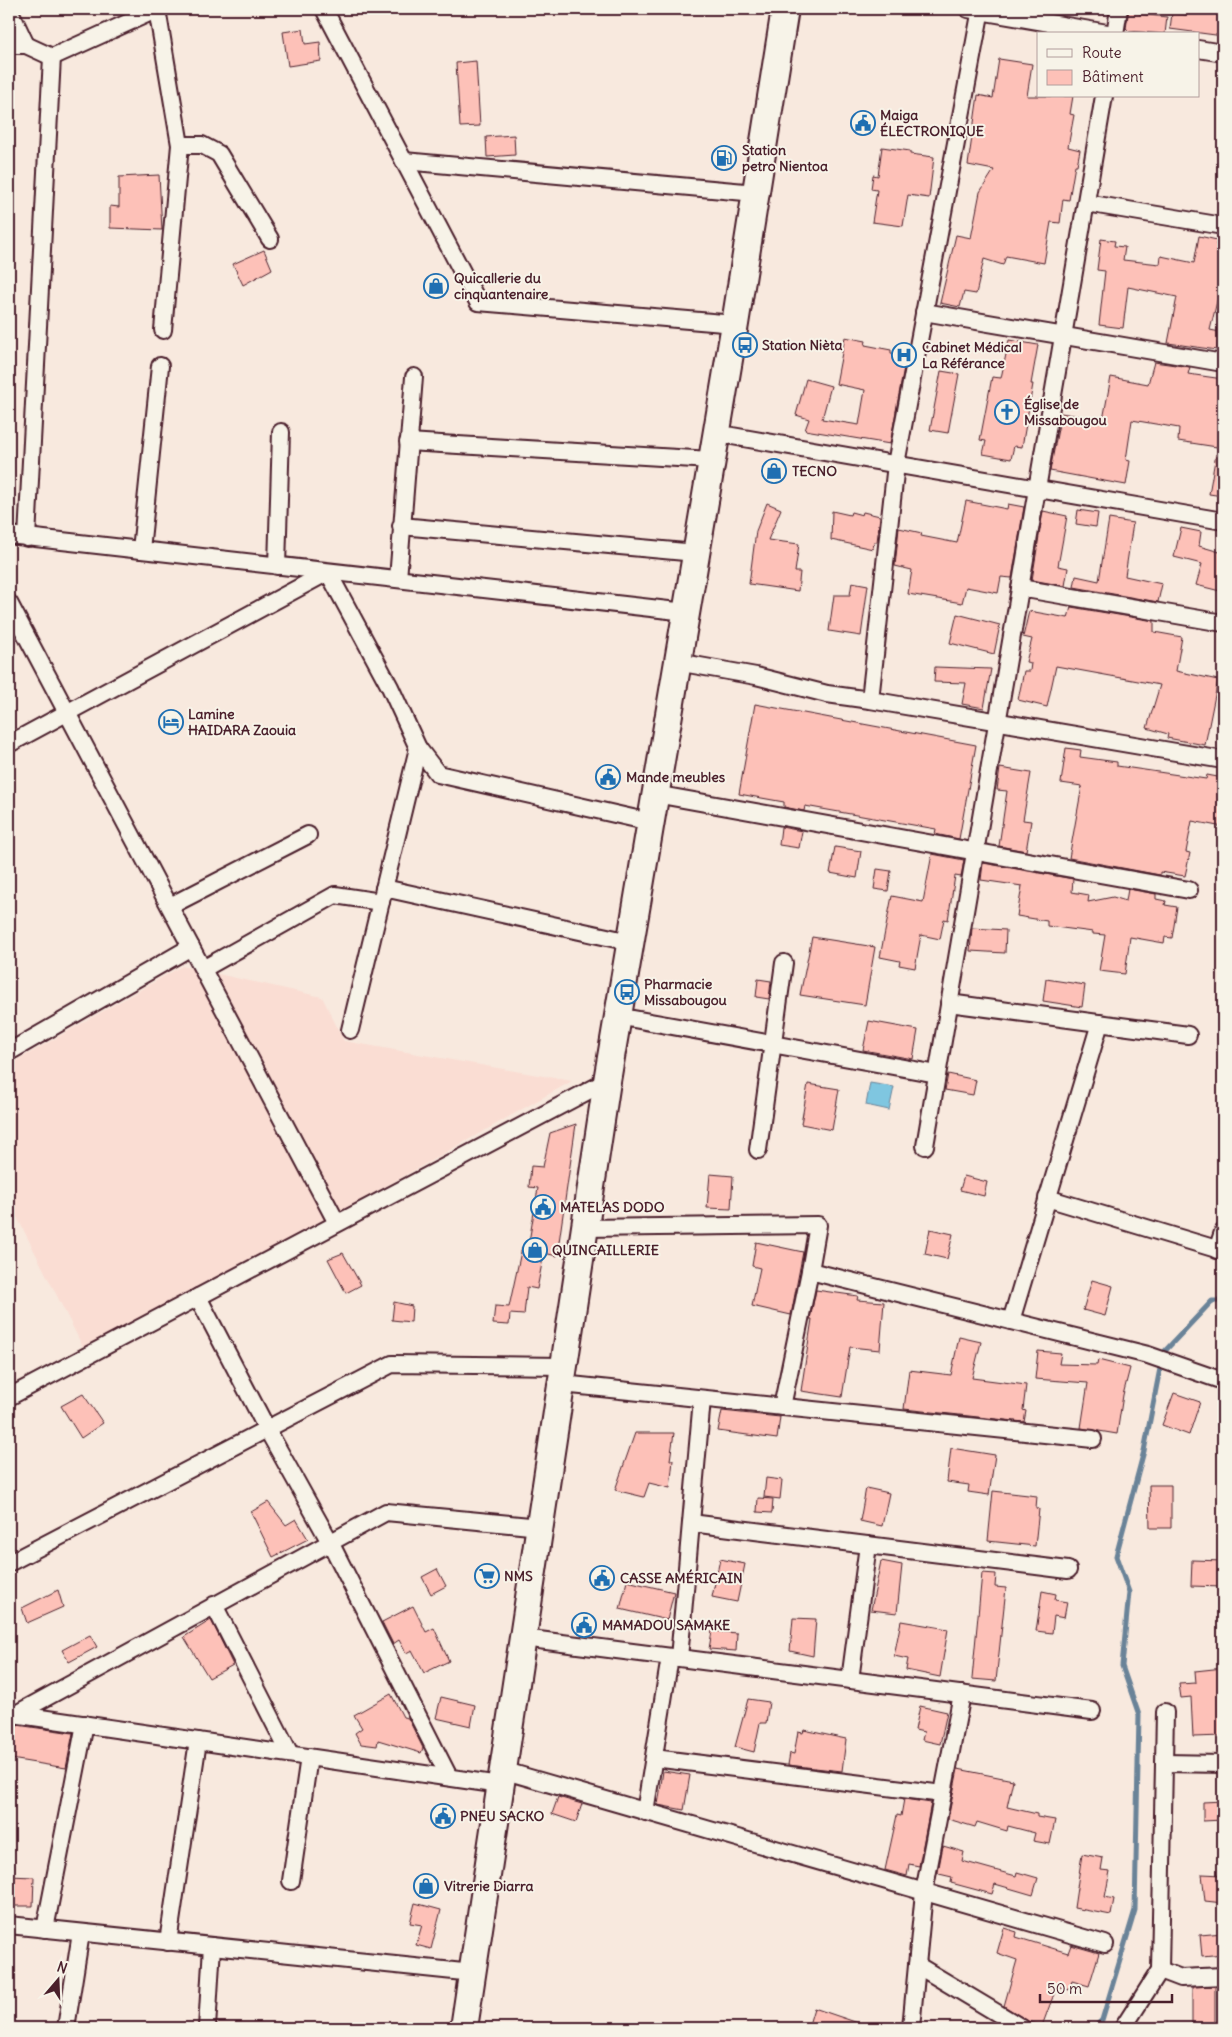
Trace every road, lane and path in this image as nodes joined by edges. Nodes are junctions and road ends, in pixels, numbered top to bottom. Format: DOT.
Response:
graph roads {
  1 [pos="9,9"];
  2 [pos="158,9"];
  3 [pos="324,9"];
  4 [pos="785,9"];
  5 [pos="977,9"];
  6 [pos="1119,9"];
  7 [pos="1103,32"];
  8 [pos="1114,32"];
  9 [pos="9,44"];
  10 [pos="26,45"];
  11 [pos="1200,49"];
  12 [pos="1223,53"];
  13 [pos="52,57"];
  14 [pos="1104,98"];
  15 [pos="180,145"];
  16 [pos="404,161"];
  17 [pos="756,193"];
  18 [pos="1086,203"];
  19 [pos="1223,226"];
  20 [pos="270,239"];
  21 [pos="924,312"];
  22 [pos="735,324"];
  23 [pos="164,330"];
  24 [pos="1063,335"];
  25 [pos="1223,363"];
  26 [pos="160,366"];
  27 [pos="414,377"];
  28 [pos="281,432"];
  29 [pos="715,432"];
  30 [pos="408,442"];
  31 [pos="710,460"];
  32 [pos="896,464"];
  33 [pos="1037,488"];
  34 [pos="1223,521"];
  35 [pos="401,526"];
  36 [pos="9,535"];
  37 [pos="27,538"];
  38 [pos="141,550"];
  39 [pos="696,554"];
  40 [pos="277,566"];
  41 [pos="328,572"];
  42 [pos="398,579"];
  43 [pos="1020,588"];
  44 [pos="9,603"];
  45 [pos="686,612"];
  46 [pos="1223,623"];
  47 [pos="678,662"];
  48 [pos="870,700"];
  49 [pos="67,712"];
  50 [pos="997,722"];
  51 [pos="9,744"];
  52 [pos="418,748"];
  53 [pos="1223,760"];
  54 [pos="655,794"];
  55 [pos="650,822"];
  56 [pos="308,835"];
  57 [pos="975,852"];
  58 [pos="1189,890"];
  59 [pos="383,895"];
  60 [pos="170,906"];
  61 [pos="630,942"];
  62 [pos="191,947"];
  63 [pos="784,963"];
  64 [pos="203,970"];
  65 [pos="949,1003"];
  66 [pos="617,1016"];
  67 [pos="1100,1023"];
  68 [pos="350,1030"];
  69 [pos="1188,1035"];
  70 [pos="773,1044"];
  71 [pos="9,1052"];
  72 [pos="937,1074"];
  73 [pos="607,1080"];
  74 [pos="924,1146"];
  75 [pos="758,1150"];
  76 [pos="1047,1198"];
  77 [pos="337,1223"];
  78 [pos="585,1228"];
  79 [pos="1223,1232"];
  80 [pos="1220,1250"];
  81 [pos="810,1271"];
  82 [pos="198,1297"];
  83 [pos="1011,1321"];
  84 [pos="563,1375"];
  85 [pos="1223,1381"];
  86 [pos="9,1397"];
  87 [pos="702,1399"];
  88 [pos="782,1407"];
  89 [pos="267,1429"];
  90 [pos="1093,1439"];
  91 [pos="691,1523"];
  92 [pos="540,1527"];
  93 [pos="330,1542"];
  94 [pos="868,1545"];
  95 [pos="9,1563"];
  96 [pos="1068,1570"];
  97 [pos="214,1605"];
  98 [pos="523,1638"];
  99 [pos="674,1657"];
  100 [pos="850,1680"];
  101 [pos="962,1694"];
  102 [pos="1092,1711"];
  103 [pos="1165,1712"];
  104 [pos="12,1714"];
  105 [pos="85,1724"];
  106 [pos="198,1741"];
  107 [pos="290,1754"];
  108 [pos="309,1757"];
  109 [pos="654,1758"];
  110 [pos="1164,1763"];
  111 [pos="1223,1764"];
  112 [pos="449,1777"];
  113 [pos="501,1777"];
  114 [pos="943,1794"];
  115 [pos="645,1812"];
  116 [pos="291,1881"];
  117 [pos="924,1892"];
  118 [pos="9,1925"];
  119 [pos="45,1929"];
  120 [pos="81,1933"];
  121 [pos="168,1942"];
  122 [pos="1105,1944"];
  123 [pos="212,1946"];
  124 [pos="917,1965"];
  125 [pos="1160,1970"];
  126 [pos="473,1973"];
  127 [pos="1223,1976"];
  128 [pos="66,2028"];
  129 [pos="207,2028"];
  130 [pos="464,2028"];
  131 [pos="911,2028"];
  132 [pos="1022,2028"];
  133 [pos="1123,2028"];
  1 -- 10 [label="street"];
  2 -- 13 [label="street"];
  2 -- 15 [label="street"];
  3 -- 16 [label="street"];
  4 -- 17 [label="main road"];
  5 -- 7 [label="street"];
  5 -- 21 [label="street"];
  6 -- 8 [label="street"];
  9 -- 10 [label="street"];
  10 -- 13 [label="street"];
  11 -- 12 [label="street"];
  13 -- 37 [label="street"];
  14 -- 18 [label="street"];
  15 -- 20 [label="street"];
  15 -- 23 [label="street"];
  16 -- 17 [label="street"];
  16 -- 22 [label="street"];
  17 -- 22 [label="main road"];
  18 -- 19 [label="street"];
  18 -- 24 [label="street"];
  21 -- 24 [label="street"];
  21 -- 32 [label="street"];
  22 -- 29 [label="main road"];
  24 -- 25 [label="street"];
  24 -- 33 [label="street"];
  26 -- 38 [label="street"];
  27 -- 30 [label="street"];
  28 -- 40 [label="street"];
  29 -- 31 [label="main road"];
  29 -- 32 [label="street"];
  30 -- 31 [label="street"];
  30 -- 35 [label="street"];
  31 -- 39 [label="main road"];
  32 -- 33 [label="street"];
  32 -- 48 [label="street"];
  33 -- 34 [label="street"];
  33 -- 43 [label="street"];
  35 -- 39 [label="street"];
  35 -- 42 [label="street"];
  36 -- 37 [label="street"];
  37 -- 38 [label="street"];
  38 -- 40 [label="street"];
  39 -- 45 [label="main road"];
  40 -- 41 [label="street"];
  41 -- 42 [label="street"];
  41 -- 49 [label="street"];
  41 -- 52 [label="street"];
  42 -- 45 [label="street"];
  43 -- 46 [label="street"];
  43 -- 50 [label="street"];
  44 -- 49 [label="street"];
  45 -- 47 [label="main road"];
  47 -- 48 [label="street"];
  47 -- 54 [label="main road"];
  48 -- 50 [label="street"];
  49 -- 51 [label="street"];
  49 -- 60 [label="street"];
  50 -- 53 [label="street"];
  50 -- 57 [label="street"];
  52 -- 55 [label="street"];
  52 -- 59 [label="street"];
  54 -- 55 [label="main road"];
  54 -- 57 [label="street"];
  55 -- 61 [label="main road"];
  56 -- 60 [label="street"];
  57 -- 58 [label="street"];
  57 -- 65 [label="street"];
  59 -- 61 [label="street"];
  59 -- 64 [label="street"];
  59 -- 68 [label="street"];
  60 -- 62 [label="street"];
  61 -- 66 [label="main road"];
  62 -- 64 [label="street"];
  62 -- 71 [label="street"];
  63 -- 70 [label="street"];
  64 -- 77 [label="street"];
  65 -- 67 [label="street"];
  65 -- 72 [label="street"];
  66 -- 70 [label="street"];
  66 -- 73 [label="main road"];
  67 -- 69 [label="street"];
  67 -- 76 [label="street"];
  70 -- 72 [label="street"];
  70 -- 75 [label="street"];
  72 -- 74 [label="street"];
  73 -- 77 [label="street"];
  73 -- 78 [label="main road"];
  76 -- 80 [label="street"];
  76 -- 83 [label="street"];
  77 -- 82 [label="street"];
  78 -- 81 [label="street"];
  78 -- 84 [label="main road"];
  79 -- 80 [label="street"];
  81 -- 83 [label="street"];
  81 -- 88 [label="street"];
  82 -- 86 [label="street"];
  82 -- 89 [label="street"];
  83 -- 85 [label="street"];
  84 -- 87 [label="street"];
  84 -- 89 [label="street"];
  84 -- 92 [label="main road"];
  87 -- 88 [label="street"];
  87 -- 91 [label="street"];
  88 -- 90 [label="street"];
  89 -- 93 [label="street"];
  89 -- 95 [label="street"];
  91 -- 94 [label="street"];
  91 -- 99 [label="street"];
  92 -- 93 [label="street"];
  92 -- 98 [label="main road"];
  93 -- 97 [label="street"];
  93 -- 112 [label="street"];
  94 -- 96 [label="street"];
  94 -- 100 [label="street"];
  97 -- 104 [label="street"];
  97 -- 107 [label="street"];
  98 -- 99 [label="street"];
  98 -- 113 [label="main road"];
  99 -- 100 [label="street"];
  99 -- 109 [label="street"];
  100 -- 101 [label="street"];
  101 -- 102 [label="street"];
  101 -- 114 [label="street"];
  103 -- 110 [label="street"];
  104 -- 105 [label="street"];
  105 -- 106 [label="street"];
  105 -- 119 [label="street"];
  106 -- 107 [label="street"];
  106 -- 121 [label="street"];
  107 -- 108 [label="street"];
  108 -- 112 [label="street"];
  108 -- 116 [label="street"];
  109 -- 114 [label="street"];
  109 -- 115 [label="street"];
  110 -- 111 [label="street"];
  110 -- 125 [label="street"];
  112 -- 113 [label="street"];
  113 -- 115 [label="street"];
  113 -- 126 [label="main road"];
  114 -- 117 [label="street"];
  115 -- 117 [label="street"];
  117 -- 122 [label="street"];
  117 -- 124 [label="street"];
  118 -- 119 [label="street"];
  119 -- 120 [label="street"];
  120 -- 121 [label="street"];
  120 -- 128 [label="street"];
  121 -- 123 [label="street"];
  123 -- 126 [label="street"];
  123 -- 129 [label="street"];
  124 -- 131 [label="street"];
  124 -- 132 [label="street"];
  125 -- 127 [label="street"];
  125 -- 133 [label="street"];
  126 -- 130 [label="main road"];
}
